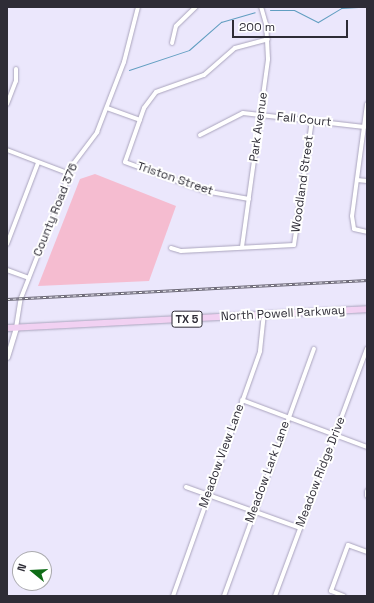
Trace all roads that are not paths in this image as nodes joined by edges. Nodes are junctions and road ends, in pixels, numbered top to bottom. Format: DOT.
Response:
graph roads {
  1 [pos="138,7"];
  2 [pos="196,7"];
  3 [pos="261,7"];
  4 [pos="268,39"];
  5 [pos="172,42"];
  6 [pos="16,69"];
  7 [pos="7,104"];
  8 [pos="367,104"];
  9 [pos="107,108"];
  10 [pos="260,115"];
  11 [pos="140,120"];
  12 [pos="312,120"];
  13 [pos="364,127"];
  14 [pos="200,135"];
  15 [pos="7,150"];
  16 [pos="38,162"];
  17 [pos="70,174"];
  18 [pos="357,180"];
  19 [pos="367,181"];
  20 [pos="249,199"];
  21 [pos="367,232"];
  22 [pos="7,244"];
  23 [pos="242,247"];
  24 [pos="171,248"];
  25 [pos="7,270"];
  26 [pos="29,278"];
  27 [pos="367,309"];
  28 [pos="264,315"];
  29 [pos="7,328"];
  30 [pos="16,328"];
  31 [pos="314,349"];
  32 [pos="367,349"];
  33 [pos="7,357"];
  34 [pos="242,400"];
  35 [pos="288,418"];
  36 [pos="335,434"];
  37 [pos="367,447"];
  38 [pos="186,487"];
  39 [pos="367,491"];
  40 [pos="208,494"];
  41 [pos="367,496"];
  42 [pos="253,510"];
  43 [pos="300,528"];
  44 [pos="367,552"];
  45 [pos="173,596"];
  46 [pos="224,596"];
  47 [pos="275,596"];
  48 [pos="344,596"];
  1 -- 9 [label="street, County Road 376"];
  2 -- 5 [label="street"];
  3 -- 4 [label="street, Park Avenue"];
  4 -- 10 [label="street, Park Avenue"];
  4 -- 11 [label="street"];
  6 -- 7 [label="street"];
  8 -- 13 [label="street"];
  9 -- 11 [label="street"];
  9 -- 17 [label="street, County Road 376"];
  10 -- 12 [label="street, Fall Court"];
  10 -- 14 [label="street, Fall Court"];
  10 -- 20 [label="street, Park Avenue"];
  11 -- 20 [label="street, Triston Street"];
  12 -- 13 [label="street, Fall Court"];
  12 -- 23 [label="street, Woodland Street"];
  13 -- 18 [label="street"];
  15 -- 16 [label="street"];
  16 -- 17 [label="street"];
  16 -- 22 [label="street"];
  17 -- 26 [label="street, County Road 376"];
  18 -- 19 [label="street"];
  18 -- 21 [label="street"];
  20 -- 23 [label="street, Park Avenue"];
  23 -- 24 [label="street"];
  25 -- 26 [label="street"];
  26 -- 30 [label="street, County Road 376"];
  27 -- 28 [label="main road, North Powell Parkway / TX 5"];
  28 -- 30 [label="main road, North Powell Parkway / TX 5"];
  28 -- 34 [label="street, Meadow View Lane"];
  29 -- 30 [label="main road, North Powell Parkway / TX 5"];
  30 -- 33 [label="street"];
  31 -- 35 [label="street, Meadow Lark Lane"];
  32 -- 36 [label="street, Meadow Ridge Drive"];
  34 -- 35 [label="street"];
  34 -- 40 [label="street, Meadow View Lane"];
  35 -- 36 [label="street"];
  35 -- 42 [label="street, Meadow Lark Lane"];
  36 -- 37 [label="street"];
  36 -- 43 [label="street, Meadow Ridge Drive"];
  38 -- 40 [label="street"];
  39 -- 41 [label="street"];
  40 -- 42 [label="street"];
  40 -- 45 [label="street, Meadow View Lane"];
  42 -- 43 [label="street"];
  42 -- 46 [label="street, Meadow Lark Lane"];
  43 -- 47 [label="street, Meadow Ridge Drive"];
  44 -- 48 [label="street"];
}
